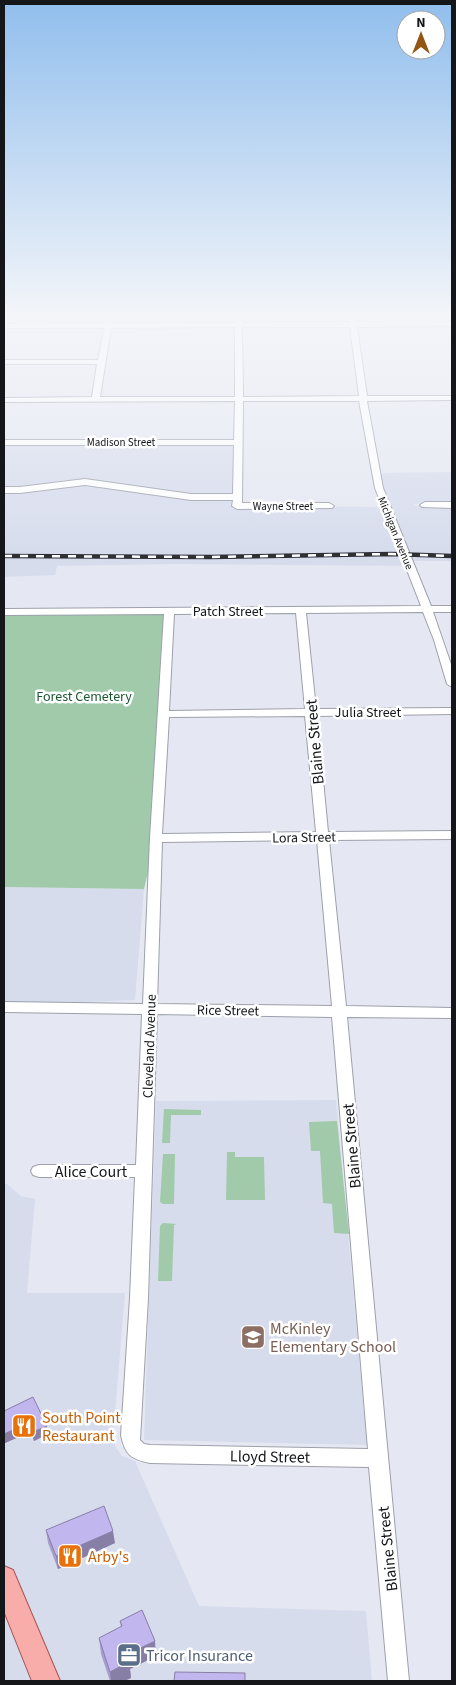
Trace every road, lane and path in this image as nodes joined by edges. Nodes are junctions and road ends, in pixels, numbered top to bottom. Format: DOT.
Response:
graph roads {
  1 [pos="97,396"];
  2 [pos="240,396"];
  3 [pos="363,398"];
  4 [pos="452,398"];
  5 [pos="4,400"];
  6 [pos="96,400"];
  7 [pos="240,400"];
  8 [pos="238,442"];
  9 [pos="4,443"];
  10 [pos="4,490"];
  11 [pos="237,502"];
  12 [pos="452,505"];
  13 [pos="330,506"];
  14 [pos="425,506"];
  15 [pos="427,609"];
  16 [pos="452,609"];
  17 [pos="301,610"];
  18 [pos="4,612"];
  19 [pos="169,612"];
  20 [pos="452,684"];
  21 [pos="452,711"];
  22 [pos="311,712"];
  23 [pos="164,714"];
  24 [pos="452,835"];
  25 [pos="323,837"];
  26 [pos="156,838"];
  27 [pos="4,1007"];
  28 [pos="150,1009"];
  29 [pos="339,1012"];
  30 [pos="452,1014"];
  31 [pos="39,1171"];
  32 [pos="144,1171"];
  33 [pos="163,1454"];
  34 [pos="378,1458"];
  35 [pos="4,1579"];
  36 [pos="46,1681"];
  37 [pos="399,1681"];
  1 -- 6 [label="street"];
  2 -- 7 [label="street"];
  3 -- 4 [label="street"];
  3 -- 7 [label="street"];
  3 -- 15 [label="street, Michigan Avenue"];
  5 -- 6 [label="street"];
  6 -- 7 [label="street"];
  7 -- 8 [label="street"];
  8 -- 9 [label="street, Madison Street"];
  8 -- 11 [label="street"];
  10 -- 11 [label="street, Wayne Street"];
  11 -- 13 [label="street, Wayne Street"];
  12 -- 14 [label="street"];
  15 -- 16 [label="street, Patch Street"];
  15 -- 17 [label="street, Patch Street"];
  15 -- 20 [label="street, Michigan Avenue"];
  17 -- 19 [label="street, Patch Street"];
  17 -- 22 [label="street, Blaine Street"];
  18 -- 19 [label="street, Patch Street"];
  19 -- 23 [label="street, Cleveland Avenue"];
  21 -- 22 [label="street, Julia Street"];
  22 -- 23 [label="street, Julia Street"];
  22 -- 25 [label="street, Blaine Street"];
  23 -- 26 [label="street, Cleveland Avenue"];
  24 -- 25 [label="street, Lora Street"];
  25 -- 26 [label="street, Lora Street"];
  25 -- 29 [label="street, Blaine Street"];
  26 -- 28 [label="street, Cleveland Avenue"];
  27 -- 28 [label="street, Rice Street"];
  28 -- 29 [label="street, Rice Street"];
  28 -- 32 [label="street, Cleveland Avenue"];
  29 -- 30 [label="street, Rice Street"];
  29 -- 34 [label="street, Blaine Street"];
  31 -- 32 [label="street, Alice Court"];
  32 -- 33 [label="street, Cleveland Avenue"];
  33 -- 34 [label="street, Lloyd Street"];
  34 -- 37 [label="street, Blaine Street"];
  35 -- 36 [label="main road"];
}
